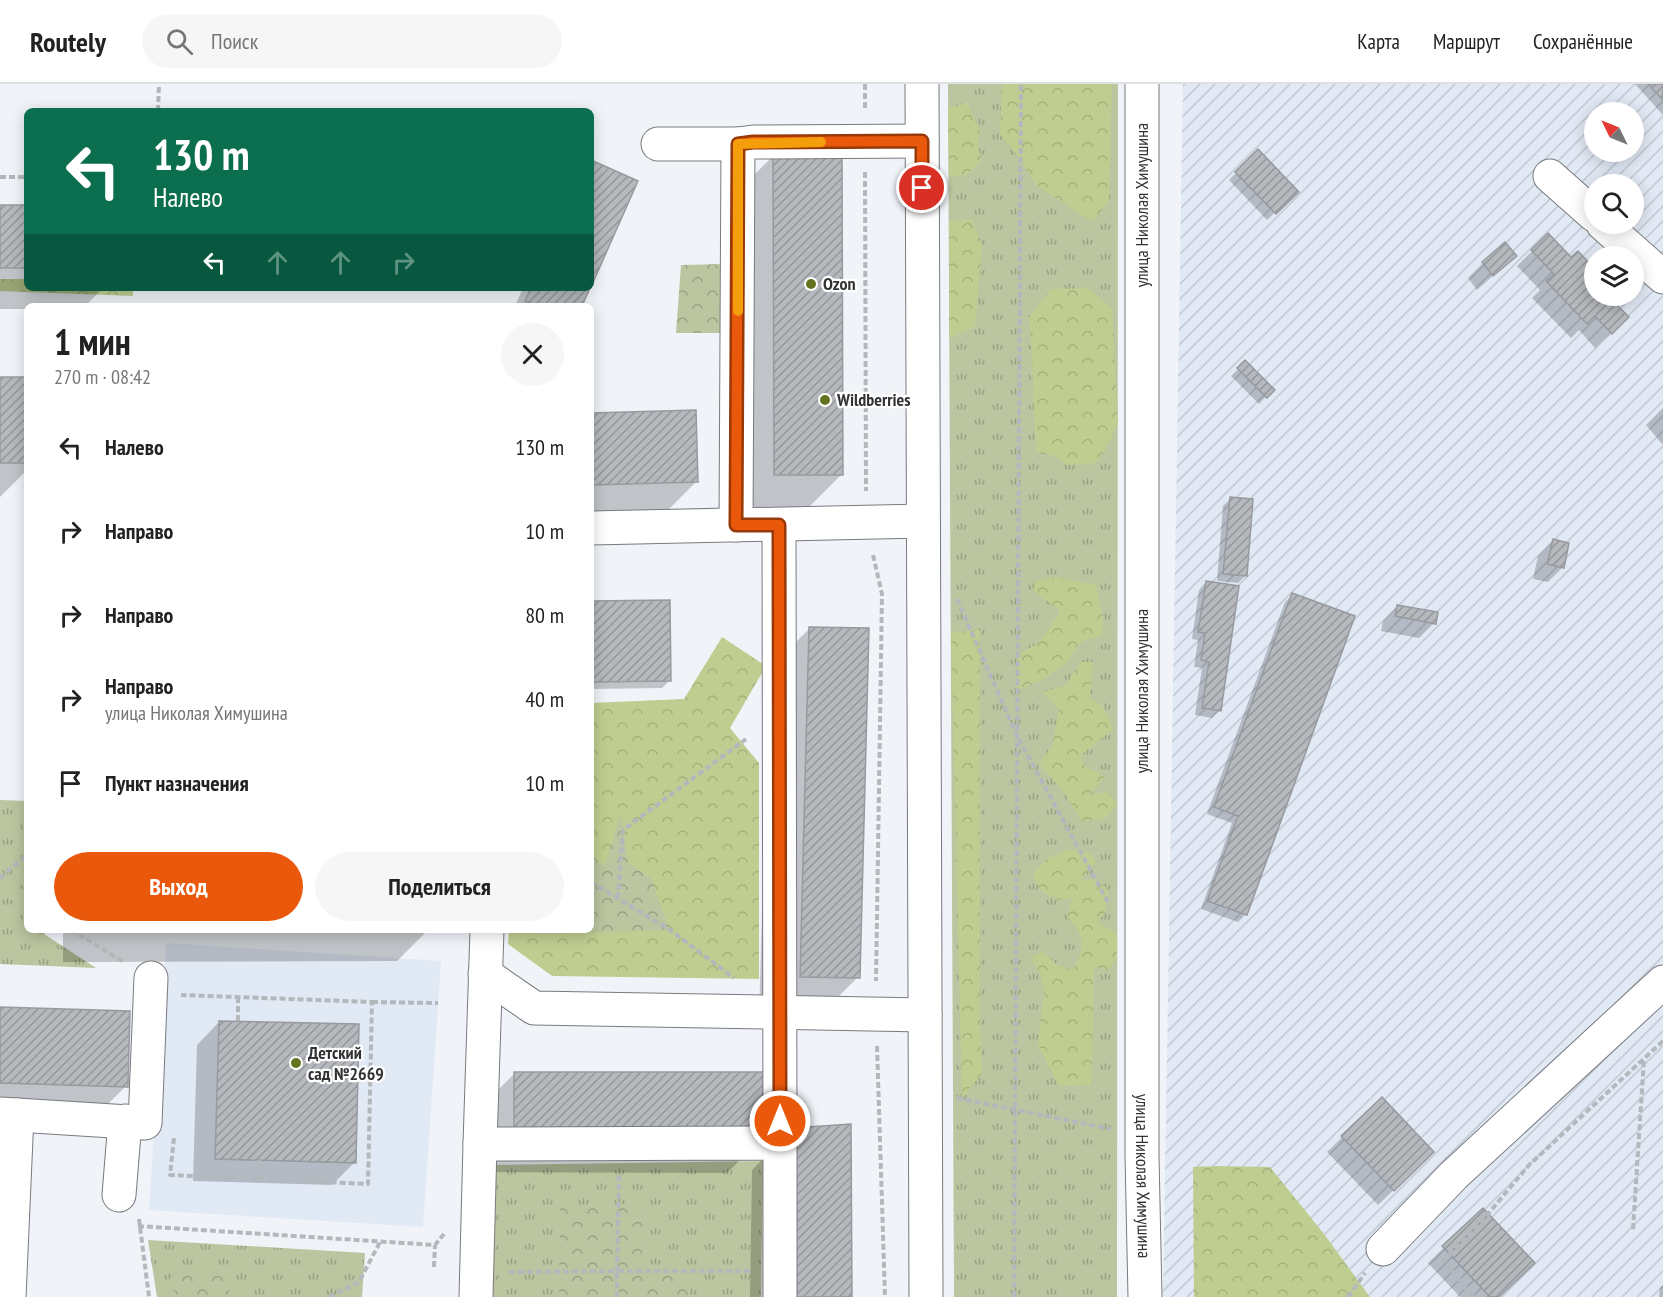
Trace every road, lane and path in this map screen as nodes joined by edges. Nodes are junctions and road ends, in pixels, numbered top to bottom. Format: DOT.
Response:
graph roads {
  1 [pos="159,84"];
  2 [pos="865,84"];
  3 [pos="922,84"];
  4 [pos="1021,84"];
  5 [pos="1142,84"];
  6 [pos="158,108"];
  7 [pos="865,141"];
  8 [pos="922,141"];
  9 [pos="658,144"];
  10 [pos="738,144"];
  11 [pos="1550,176"];
  12 [pos="0,177"];
  13 [pos="24,177"];
  14 [pos="1584,206"];
  15 [pos="1615,234"];
  16 [pos="1663,277"];
  17 [pos="923,521"];
  18 [pos="866,523"];
  19 [pos="736,525"];
  20 [pos="779,525"];
  21 [pos="594,528"];
  22 [pos="956,596"];
  23 [pos="779,715"];
  24 [pos="1017,736"];
  25 [pos="24,858"];
  26 [pos="0,878"];
  27 [pos="594,884"];
  28 [pos="618,898"];
  29 [pos="1114,913"];
  30 [pos="76,933"];
  31 [pos="487,933"];
  32 [pos="485,974"];
  33 [pos="151,978"];
  34 [pos="734,978"];
  35 [pos="1663,982"];
  36 [pos="238,997"];
  37 [pos="372,1002"];
  38 [pos="438,1003"];
  39 [pos="179,1007"];
  40 [pos="780,1013"];
  41 [pos="876,1014"];
  42 [pos="925,1015"];
  43 [pos="238,1021"];
  44 [pos="1663,1041"];
  45 [pos="1644,1058"];
  46 [pos="953,1097"];
  47 [pos="1014,1109"];
  48 [pos="8,1114"];
  49 [pos="135,1122"];
  50 [pos="1118,1130"];
  51 [pos="780,1143"];
  52 [pos="480,1144"];
  53 [pos="619,1144"];
  54 [pos="259,1160"];
  55 [pos="258,1179"];
  56 [pos="477,1192"];
  57 [pos="118,1195"];
  58 [pos="138,1226"];
  59 [pos="1633,1229"];
  60 [pos="380,1242"];
  61 [pos="435,1245"];
  62 [pos="1383,1249"];
  63 [pos="434,1267"];
  64 [pos="617,1271"];
  65 [pos="770,1284"];
  66 [pos="475,1285"];
  67 [pos="9,1297"];
  68 [pos="329,1297"];
  69 [pos="617,1297"];
  70 [pos="885,1297"];
  71 [pos="926,1297"];
  72 [pos="1014,1297"];
  73 [pos="1145,1297"];
  74 [pos="1473,1297"];
  1 -- 6 [label="path"];
  2 -- 7 [label="path"];
  3 -- 8 [label="street"];
  4 -- 24 [label="path"];
  5 -- 73 [label="street, улица Николая Химушина"];
  7 -- 8 [label="street"];
  7 -- 10 [label="street"];
  7 -- 18 [label="path"];
  8 -- 17 [label="street"];
  9 -- 10 [label="street"];
  10 -- 19 [label="street"];
  11 -- 14 [label="street"];
  12 -- 13 [label="path"];
  15 -- 16 [label="street"];
  17 -- 18 [label="street"];
  17 -- 42 [label="street"];
  18 -- 20 [label="street"];
  18 -- 41 [label="path"];
  19 -- 20 [label="street"];
  19 -- 21 [label="street"];
  20 -- 23 [label="street"];
  22 -- 24 [label="path"];
  23 -- 28 [label="path"];
  23 -- 40 [label="street"];
  24 -- 29 [label="path"];
  24 -- 47 [label="path"];
  25 -- 26 [label="path"];
  27 -- 28 [label="path"];
  28 -- 34 [label="path"];
  30 -- 33 [label="path"];
  31 -- 32 [label="street"];
  32 -- 40 [label="street"];
  32 -- 52 [label="street"];
  33 -- 49 [label="street"];
  35 -- 62 [label="street"];
  36 -- 37 [label="path"];
  36 -- 39 [label="path"];
  36 -- 43 [label="path"];
  37 -- 38 [label="path"];
  37 -- 55 [label="path"];
  40 -- 41 [label="street"];
  40 -- 51 [label="street"];
  41 -- 42 [label="street"];
  41 -- 70 [label="path"];
  42 -- 71 [label="street"];
  44 -- 45 [label="path"];
  45 -- 59 [label="path"];
  45 -- 74 [label="path"];
  46 -- 47 [label="path"];
  47 -- 50 [label="path"];
  47 -- 72 [label="path"];
  48 -- 49 [label="street"];
  48 -- 67 [label="street"];
  49 -- 55 [label="path"];
  49 -- 57 [label="street"];
  51 -- 53 [label="street"];
  51 -- 65 [label="street"];
  52 -- 53 [label="street"];
  52 -- 56 [label="street"];
  53 -- 64 [label="path"];
  54 -- 55 [label="path"];
  56 -- 61 [label="path"];
  56 -- 66 [label="street"];
  58 -- 60 [label="path"];
  60 -- 61 [label="path"];
  60 -- 68 [label="path"];
  61 -- 63 [label="path"];
  64 -- 65 [label="path"];
  64 -- 66 [label="path"];
  64 -- 69 [label="path"];
}
